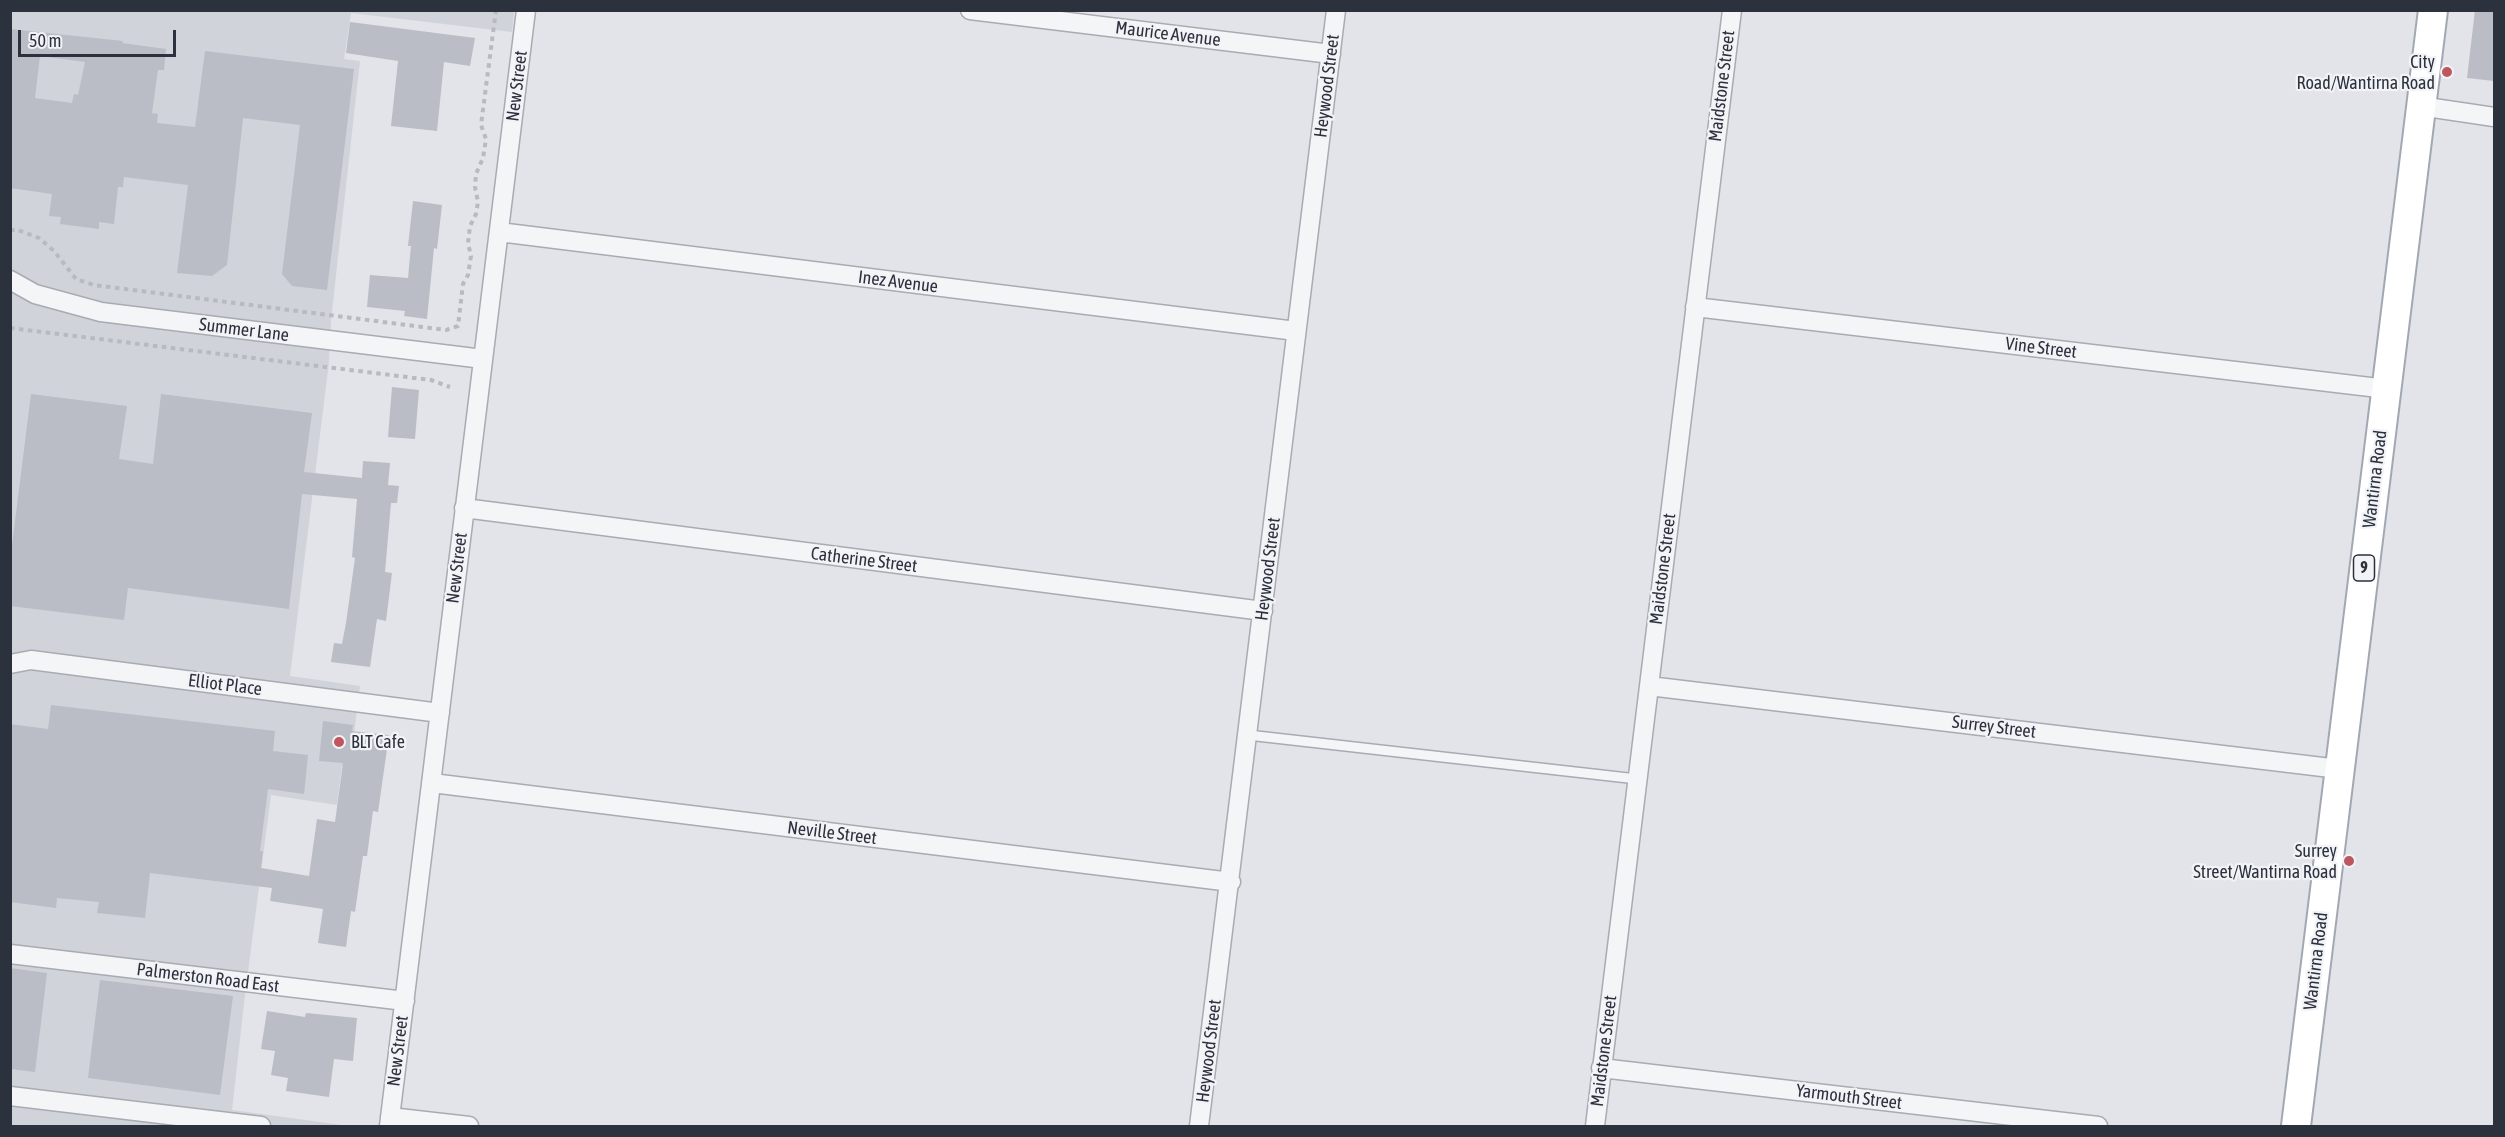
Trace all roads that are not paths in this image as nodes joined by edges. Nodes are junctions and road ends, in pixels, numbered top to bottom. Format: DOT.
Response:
graph roads {
  1 [pos="526,10"];
  2 [pos="970,10"];
  3 [pos="1336,10"];
  4 [pos="1732,10"];
  5 [pos="2433,10"];
  6 [pos="1331,54"];
  7 [pos="2420,106"];
  8 [pos="2494,117"];
  9 [pos="499,232"];
  10 [pos="10,280"];
  11 [pos="1695,307"];
  12 [pos="1296,332"];
  13 [pos="483,359"];
  14 [pos="2386,389"];
  15 [pos="464,508"];
  16 [pos="1263,611"];
  17 [pos="10,664"];
  18 [pos="1649,686"];
  19 [pos="440,712"];
  20 [pos="1248,735"];
  21 [pos="2339,769"];
  22 [pos="1637,779"];
  23 [pos="432,783"];
  24 [pos="1231,882"];
  25 [pos="10,954"];
  26 [pos="405,1001"];
  27 [pos="1601,1068"];
  28 [pos="10,1096"];
  29 [pos="389,1122"];
  30 [pos="261,1126"];
  31 [pos="469,1126"];
  32 [pos="1199,1126"];
  33 [pos="1594,1126"];
  34 [pos="2097,1126"];
  35 [pos="2296,1126"];
  1 -- 9 [label="street, New Street"];
  2 -- 6 [label="street, Maurice Avenue"];
  3 -- 6 [label="street, Heywood Street"];
  4 -- 11 [label="street, Maidstone Street"];
  5 -- 7 [label="main road, Wantirna Road / 9"];
  6 -- 12 [label="street, Heywood Street"];
  7 -- 8 [label="street"];
  7 -- 14 [label="main road, Wantirna Road / 9"];
  9 -- 12 [label="street, Inez Avenue"];
  9 -- 13 [label="street, New Street"];
  10 -- 13 [label="street, Summer Lane"];
  11 -- 14 [label="street, Vine Street"];
  11 -- 18 [label="street, Maidstone Street"];
  12 -- 16 [label="street, Heywood Street"];
  13 -- 15 [label="street, New Street"];
  14 -- 21 [label="main road, Wantirna Road / 9"];
  15 -- 16 [label="street, Catherine Street"];
  15 -- 19 [label="street, New Street"];
  16 -- 20 [label="street, Heywood Street"];
  17 -- 19 [label="street, Elliot Place"];
  18 -- 21 [label="street, Surrey Street"];
  18 -- 22 [label="street, Maidstone Street"];
  19 -- 23 [label="street, New Street"];
  20 -- 22 [label="lane"];
  20 -- 24 [label="street, Heywood Street"];
  21 -- 35 [label="main road, Wantirna Road / 9"];
  22 -- 27 [label="street, Maidstone Street"];
  23 -- 24 [label="street, Neville Street"];
  23 -- 26 [label="street, New Street"];
  24 -- 32 [label="street, Heywood Street"];
  25 -- 26 [label="street, Palmerston Road East"];
  26 -- 29 [label="street, New Street"];
  27 -- 33 [label="street, Maidstone Street"];
  27 -- 34 [label="street, Yarmouth Street"];
  28 -- 30 [label="street"];
  29 -- 31 [label="street"];
}
